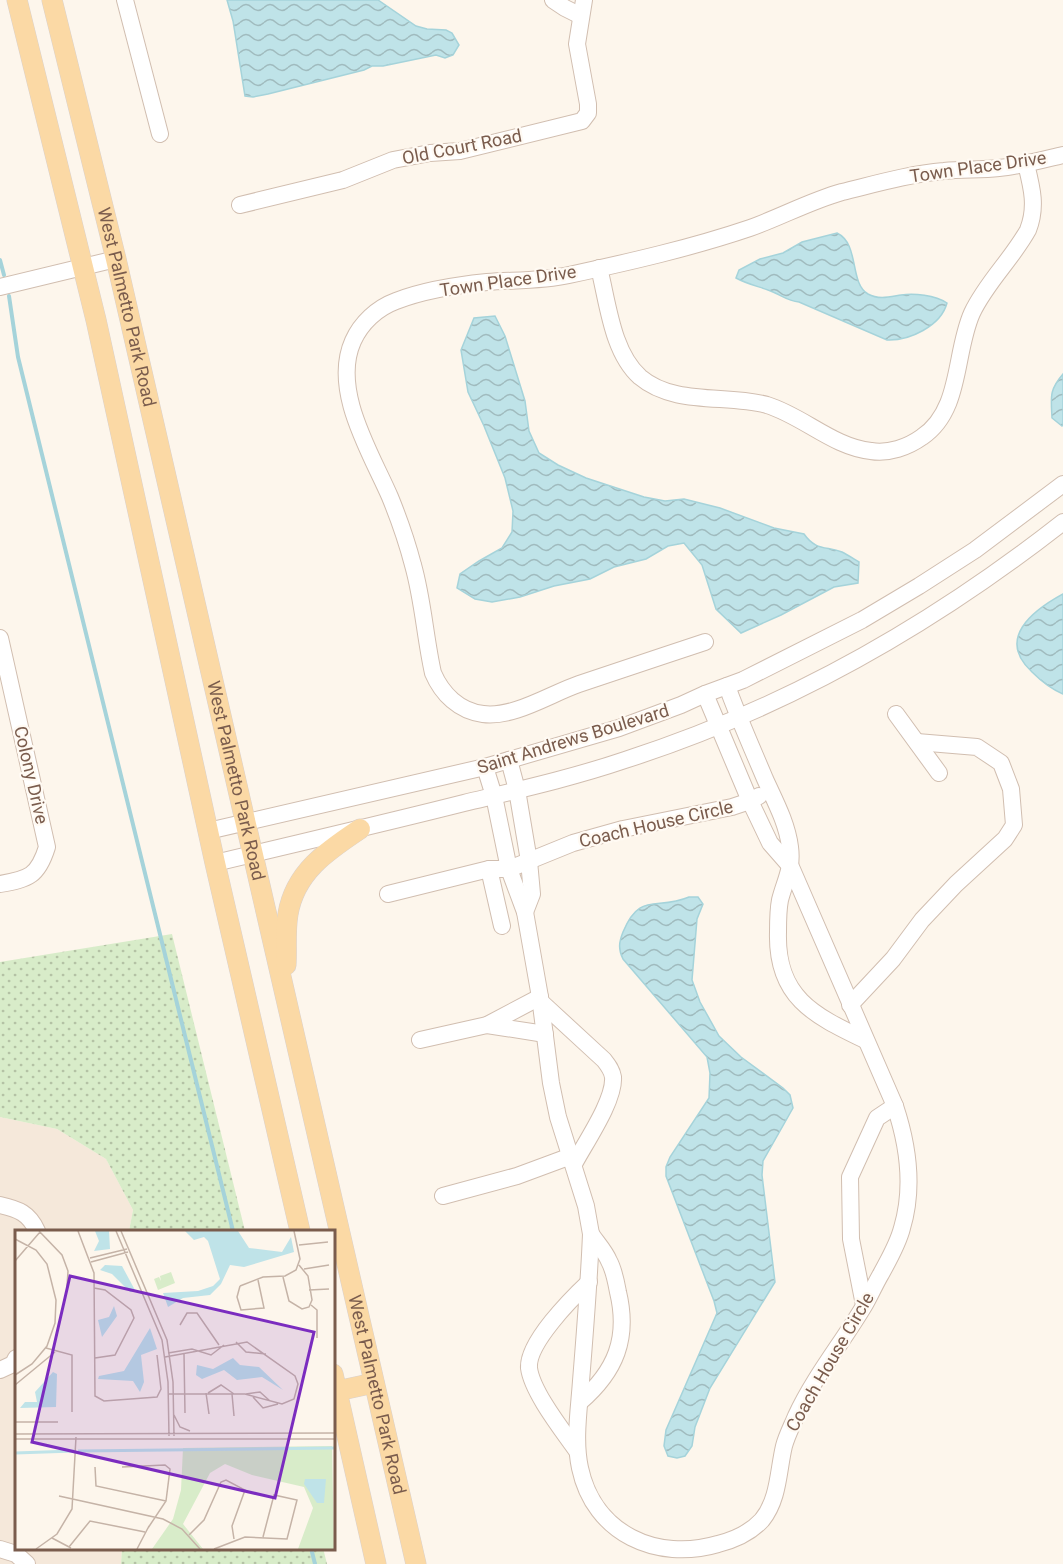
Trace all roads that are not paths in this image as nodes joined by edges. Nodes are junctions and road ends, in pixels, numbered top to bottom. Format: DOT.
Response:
graph roads {
  1 [pos="17,0"];
  2 [pos="52,0"];
  3 [pos="125,0"];
  4 [pos="553,0"];
  5 [pos="582,8"];
  6 [pos="160,134"];
  7 [pos="1063,155"];
  8 [pos="1026,164"];
  9 [pos="240,205"];
  10 [pos="116,259"];
  11 [pos="83,267"];
  12 [pos="599,268"];
  13 [pos="0,287"];
  14 [pos="1063,484"];
  15 [pos="1063,522"];
  16 [pos="0,638"];
  17 [pos="705,642"];
  18 [pos="727,686"];
  19 [pos="705,694"];
  20 [pos="896,714"];
  21 [pos="738,717"];
  22 [pos="719,724"];
  23 [pos="917,742"];
  24 [pos="509,760"];
  25 [pos="485,766"];
  26 [pos="939,773"];
  27 [pos="770,789"];
  28 [pos="517,790"];
  29 [pos="494,796"];
  30 [pos="750,801"];
  31 [pos="246,822"];
  32 [pos="360,829"];
  33 [pos="208,831"];
  34 [pos="253,854"];
  35 [pos="529,861"];
  36 [pos="215,863"];
  37 [pos="792,867"];
  38 [pos="489,869"];
  39 [pos="508,869"];
  40 [pos="0,884"];
  41 [pos="388,894"];
  42 [pos="525,912"];
  43 [pos="502,926"];
  44 [pos="286,998"];
  45 [pos="541,999"];
  46 [pos="850,1005"];
  47 [pos="487,1025"];
  48 [pos="545,1034"];
  49 [pos="420,1040"];
  50 [pos="865,1041"];
  51 [pos="895,1106"];
  52 [pos="573,1160"];
  53 [pos="443,1196"];
  54 [pos="0,1205"];
  55 [pos="36,1230"];
  56 [pos="300,1230"];
  57 [pos="591,1234"];
  58 [pos="589,1282"];
  59 [pos="864,1305"];
  60 [pos="15,1361"];
  61 [pos="0,1370"];
  62 [pos="335,1382"];
  63 [pos="374,1383"];
  64 [pos="580,1402"];
  65 [pos="577,1451"];
  66 [pos="0,1549"];
  67 [pos="27,1564"];
  68 [pos="376,1564"];
  69 [pos="416,1564"];
  1 -- 11 [label="main road, West Palmetto Park Road"];
  2 -- 10 [label="main road, West Palmetto Park Road"];
  3 -- 6 [label="street"];
  4 -- 5 [label="street, Old Court Road"];
  5 -- 9 [label="street, Old Court Road"];
  7 -- 8 [label="street, Town Place Drive"];
  8 -- 12 [label="street, Town Place Drive"];
  8 -- 12 [label="street"];
  10 -- 11 [label="street"];
  10 -- 31 [label="main road, West Palmetto Park Road"];
  11 -- 13 [label="street"];
  11 -- 33 [label="main road, West Palmetto Park Road"];
  12 -- 17 [label="street, Town Place Drive"];
  14 -- 18 [label="street, Saint Andrews Boulevard"];
  15 -- 21 [label="street, Saint Andrews Boulevard"];
  16 -- 40 [label="street, Colony Drive"];
  18 -- 19 [label="street, Saint Andrews Boulevard"];
  18 -- 21 [label="street, Coach House Circle"];
  19 -- 22 [label="street, Coach House Circle"];
  19 -- 24 [label="street, Saint Andrews Boulevard"];
  20 -- 23 [label="street"];
  21 -- 22 [label="street, Saint Andrews Boulevard"];
  21 -- 27 [label="street, Coach House Circle"];
  22 -- 28 [label="street, Saint Andrews Boulevard"];
  22 -- 30 [label="street, Coach House Circle"];
  23 -- 26 [label="street"];
  23 -- 46 [label="street"];
  24 -- 25 [label="street, Saint Andrews Boulevard"];
  24 -- 28 [label="street, Coach House Circle"];
  25 -- 29 [label="street, Coach House Circle"];
  25 -- 31 [label="street, Saint Andrews Boulevard"];
  27 -- 30 [label="street, Coach House Circle"];
  27 -- 37 [label="street, Coach House Circle"];
  28 -- 29 [label="street, Saint Andrews Boulevard"];
  28 -- 35 [label="street, Coach House Circle"];
  29 -- 32 [label="street, Saint Andrews Boulevard"];
  29 -- 39 [label="street, Coach House Circle"];
  30 -- 35 [label="street, Coach House Circle"];
  30 -- 37 [label="street, Coach House Circle"];
  31 -- 33 [label="street, Saint Andrews Boulevard"];
  31 -- 34 [label="main road, West Palmetto Park Road"];
  32 -- 34 [label="street, Saint Andrews Boulevard"];
  32 -- 44 [label="main road"];
  33 -- 36 [label="main road, West Palmetto Park Road"];
  34 -- 36 [label="street, Saint Andrews Boulevard"];
  34 -- 44 [label="main road, West Palmetto Park Road"];
  35 -- 39 [label="street, Coach House Circle"];
  35 -- 42 [label="street, Coach House Circle"];
  36 -- 56 [label="main road, West Palmetto Park Road"];
  37 -- 46 [label="street, Coach House Circle"];
  37 -- 50 [label="street"];
  38 -- 39 [label="street"];
  38 -- 41 [label="street"];
  38 -- 43 [label="street"];
  39 -- 42 [label="street, Coach House Circle"];
  42 -- 45 [label="street, Coach House Circle"];
  44 -- 63 [label="main road, West Palmetto Park Road"];
  45 -- 47 [label="street"];
  45 -- 48 [label="street, Coach House Circle"];
  45 -- 52 [label="street"];
  46 -- 50 [label="street, Coach House Circle"];
  47 -- 48 [label="street"];
  47 -- 49 [label="street"];
  48 -- 52 [label="street, Coach House Circle"];
  50 -- 51 [label="street, Coach House Circle"];
  51 -- 59 [label="street, Coach House Circle"];
  51 -- 59 [label="street"];
  52 -- 53 [label="street"];
  52 -- 57 [label="street, Coach House Circle"];
  54 -- 55 [label="street"];
  57 -- 58 [label="street, Coach House Circle"];
  57 -- 64 [label="street"];
  58 -- 64 [label="street, Coach House Circle"];
  58 -- 65 [label="street"];
  59 -- 65 [label="street, Coach House Circle"];
  60 -- 61 [label="street"];
  62 -- 63 [label="main road"];
  62 -- 68 [label="main road"];
  63 -- 69 [label="main road, West Palmetto Park Road"];
  64 -- 65 [label="street, Coach House Circle"];
  66 -- 67 [label="street"];
}
